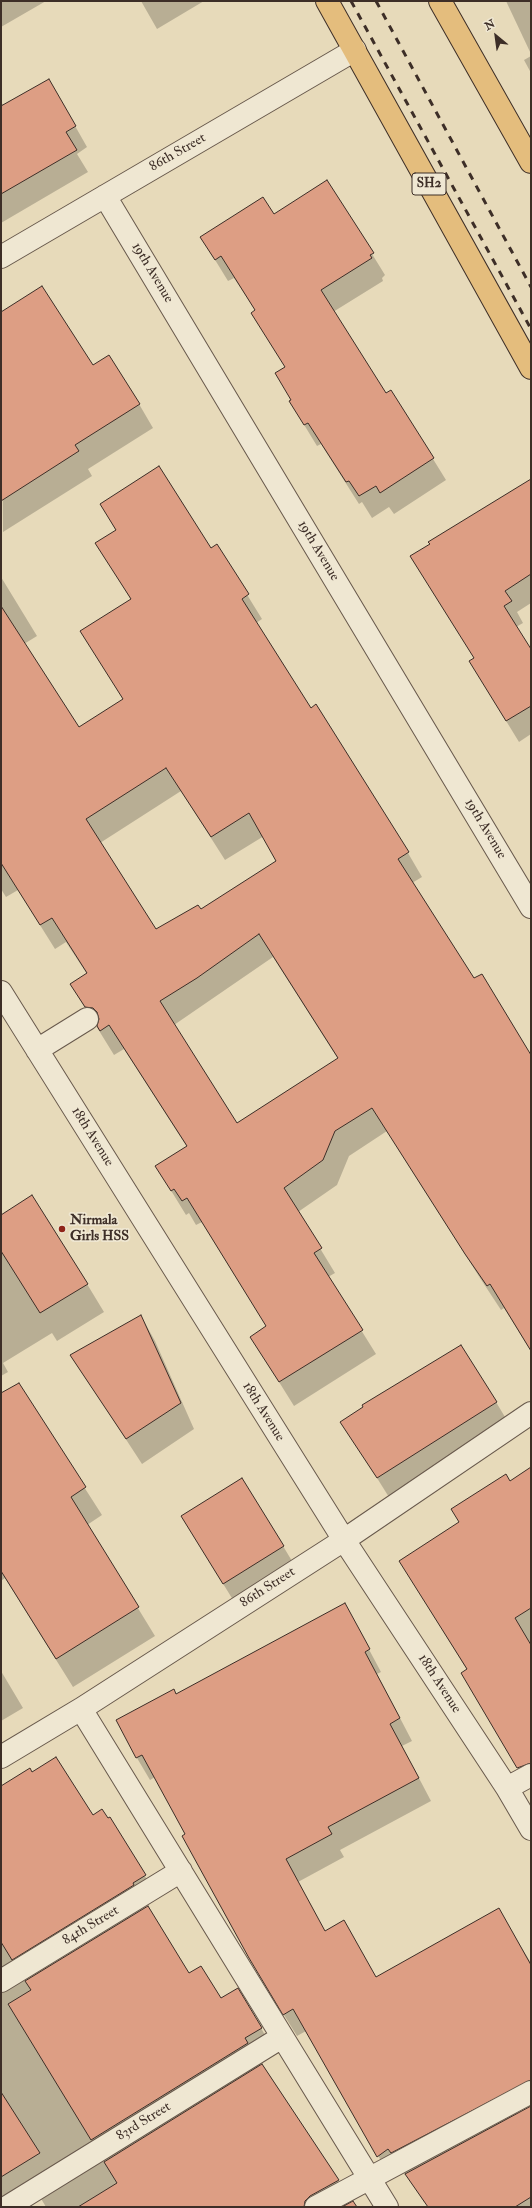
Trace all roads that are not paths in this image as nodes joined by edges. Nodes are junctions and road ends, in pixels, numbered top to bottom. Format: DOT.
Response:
graph roads {
  1 [pos="327,1"];
  2 [pos="440,1"];
  3 [pos="355,50"];
  4 [pos="531,162"];
  5 [pos="105,196"];
  6 [pos="1,256"];
  7 [pos="531,368"];
  8 [pos="531,907"];
  9 [pos="1,992"];
  10 [pos="87,1019"];
  11 [pos="37,1050"];
  12 [pos="531,1413"];
  13 [pos="344,1540"];
  14 [pos="81,1709"];
  15 [pos="1,1757"];
  16 [pos="531,1775"];
  17 [pos="507,1788"];
  18 [pos="531,1829"];
  19 [pos="181,1871"];
  20 [pos="1,1981"];
  21 [pos="282,2037"];
  22 [pos="531,2092"];
  23 [pos="368,2179"];
  24 [pos="7,2207"];
  25 [pos="316,2207"];
  26 [pos="386,2207"];
  1 -- 3 [label="main road, SH2"];
  2 -- 4 [label="main road"];
  3 -- 5 [label="street, 86th Street"];
  3 -- 7 [label="main road, SH2"];
  5 -- 6 [label="street, 86th Street"];
  5 -- 8 [label="street, 19th Avenue"];
  9 -- 11 [label="street, 18th Avenue"];
  10 -- 11 [label="street"];
  11 -- 13 [label="street, 18th Avenue"];
  12 -- 13 [label="street, 86th Street"];
  13 -- 14 [label="street, 86th Street"];
  13 -- 17 [label="street, 18th Avenue"];
  14 -- 15 [label="street, 86th Street"];
  14 -- 19 [label="street"];
  16 -- 17 [label="street"];
  17 -- 18 [label="street, 18th Avenue"];
  19 -- 20 [label="street, 84th Street"];
  19 -- 21 [label="street"];
  21 -- 23 [label="street"];
  21 -- 24 [label="street, 83rd Street"];
  22 -- 23 [label="street"];
  23 -- 25 [label="street"];
  23 -- 26 [label="street"];
}
